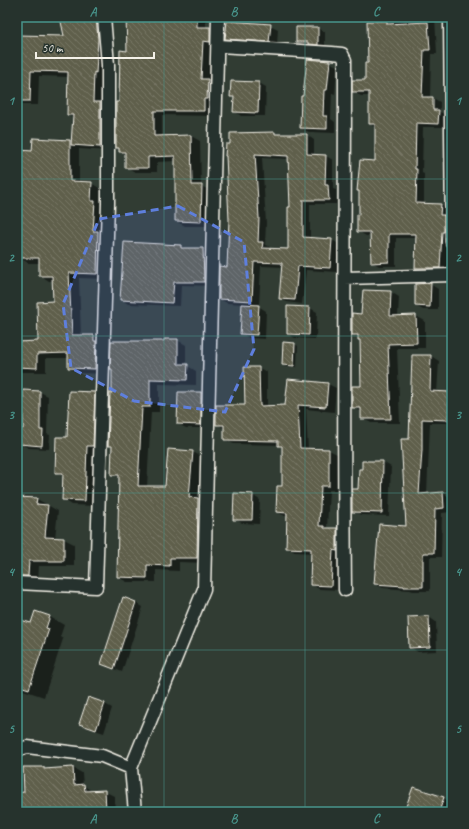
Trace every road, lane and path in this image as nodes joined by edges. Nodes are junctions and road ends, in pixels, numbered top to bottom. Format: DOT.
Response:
graph roads {
  1 [pos="104,17"];
  2 [pos="218,17"];
  3 [pos="450,20"];
  4 [pos="218,46"];
  5 [pos="452,242"];
  6 [pos="452,275"];
  7 [pos="345,278"];
  8 [pos="17,584"];
  9 [pos="345,590"];
  10 [pos="17,750"];
  11 [pos="131,768"];
  12 [pos="135,812"];
  1 -- 8 [label="street"];
  2 -- 4 [label="street"];
  3 -- 5 [label="street"];
  4 -- 7 [label="street"];
  4 -- 11 [label="street"];
  6 -- 7 [label="street"];
  7 -- 9 [label="street"];
  10 -- 11 [label="street"];
  11 -- 12 [label="street"];
}
